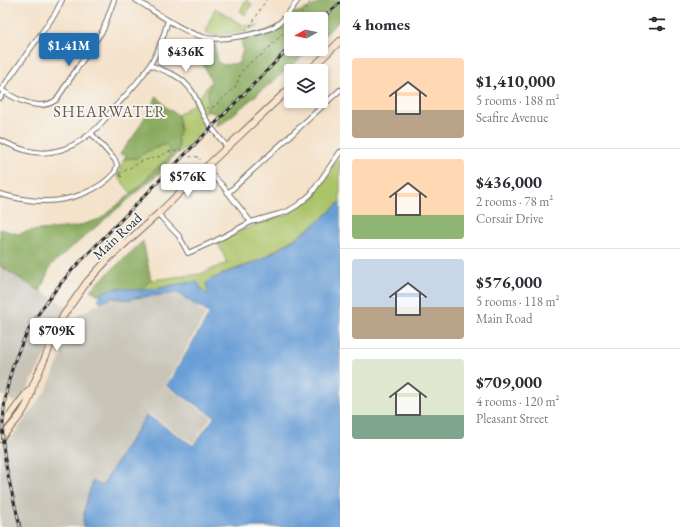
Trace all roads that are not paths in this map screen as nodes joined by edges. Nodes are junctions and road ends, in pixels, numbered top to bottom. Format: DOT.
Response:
graph roads {
  1 [pos="62,0"];
  2 [pos="114,0"];
  3 [pos="136,0"];
  4 [pos="298,0"];
  5 [pos="168,20"];
  6 [pos="340,41"];
  7 [pos="316,64"];
  8 [pos="150,65"];
  9 [pos="2,90"];
  10 [pos="340,90"];
  11 [pos="284,93"];
  12 [pos="0,98"];
  13 [pos="91,133"];
  14 [pos="0,140"];
  15 [pos="227,146"];
  16 [pos="340,152"];
  17 [pos="205,168"];
  18 [pos="228,193"];
  19 [pos="0,194"];
  20 [pos="158,214"];
  21 [pos="251,222"];
  22 [pos="32,388"];
  23 [pos="0,428"];
  24 [pos="0,439"];
  1 -- 9 [label="street"];
  2 -- 9 [label="street"];
  3 -- 5 [label="street"];
  4 -- 5 [label="street"];
  5 -- 8 [label="street"];
  6 -- 7 [label="main road"];
  8 -- 13 [label="street"];
  8 -- 15 [label="street"];
  9 -- 12 [label="street"];
  10 -- 18 [label="street"];
  11 -- 15 [label="main road, Main Road"];
  13 -- 14 [label="street"];
  13 -- 19 [label="street"];
  15 -- 17 [label="main road, Main Road"];
  16 -- 21 [label="street"];
  17 -- 18 [label="street"];
  17 -- 20 [label="main road, Main Road"];
  18 -- 21 [label="street"];
  20 -- 21 [label="street"];
  20 -- 22 [label="main road, Main Road"];
  22 -- 23 [label="main road"];
  22 -- 24 [label="main road"];
}
